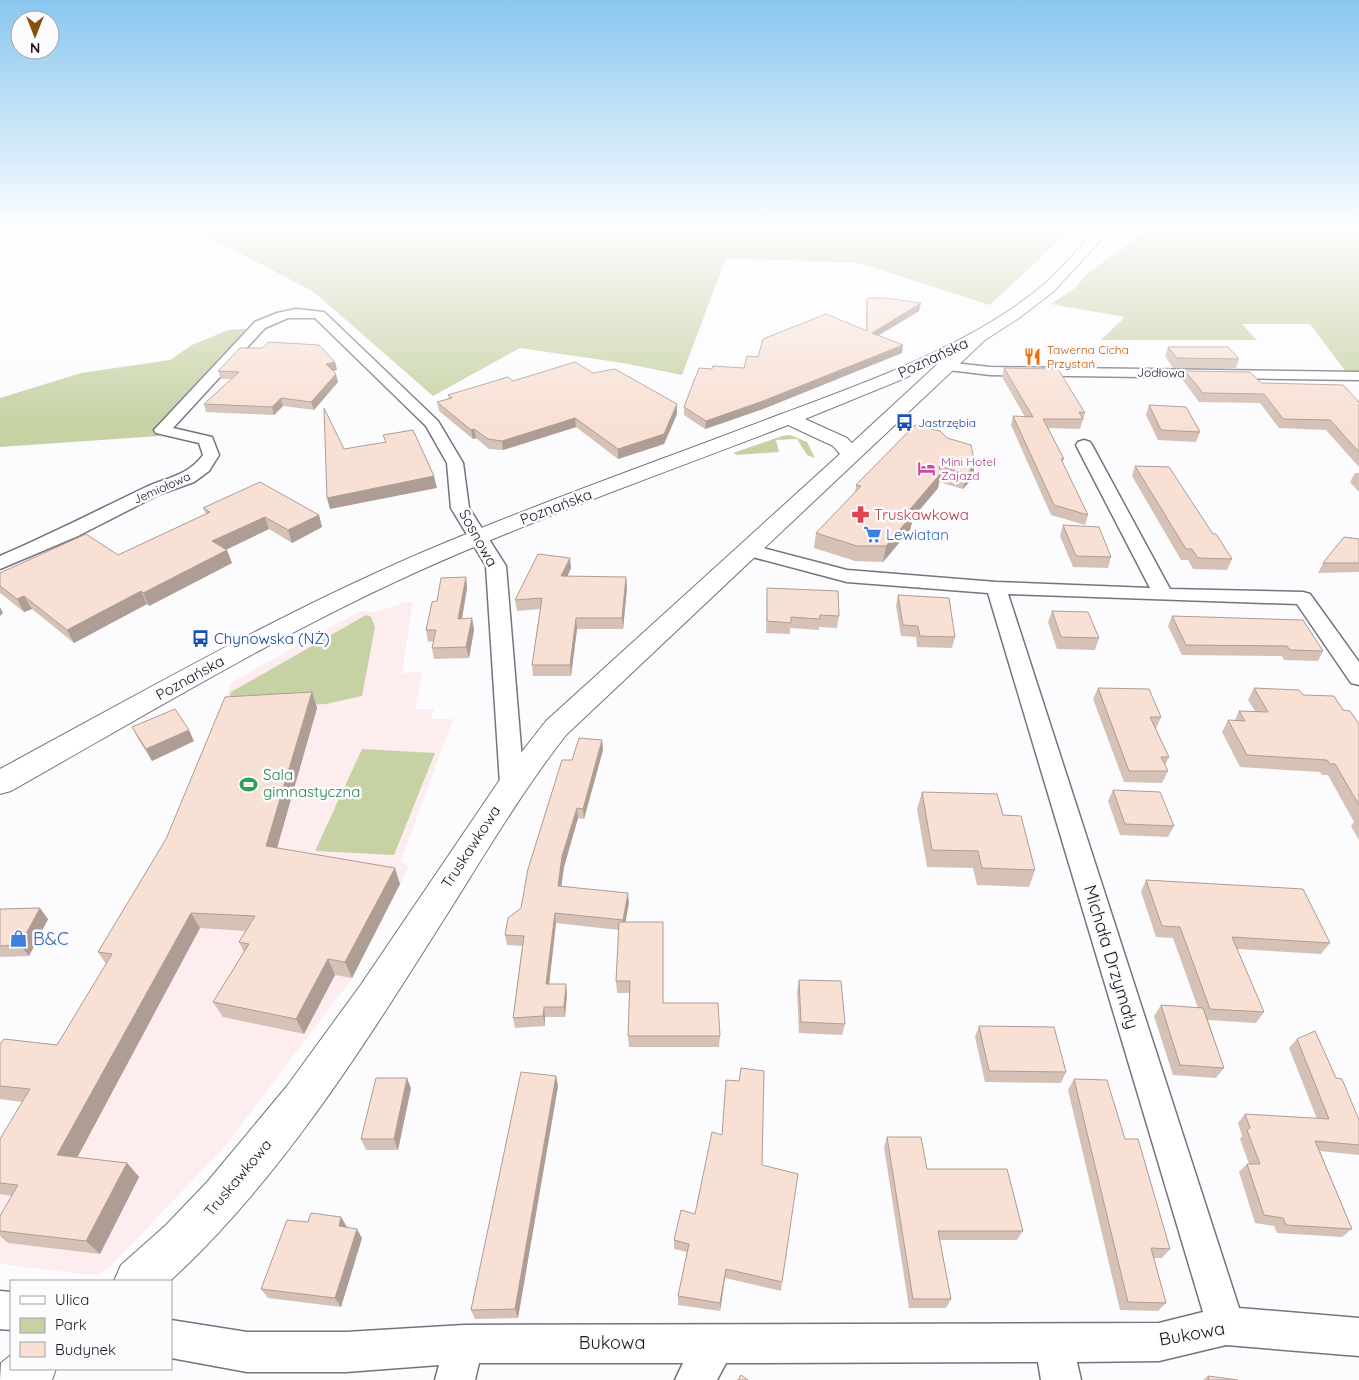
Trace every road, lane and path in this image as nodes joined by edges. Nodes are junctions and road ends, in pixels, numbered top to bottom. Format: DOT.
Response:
graph roads {
  1 [pos="1041,293"];
  2 [pos="319,315"];
  3 [pos="979,336"];
  4 [pos="945,366"];
  5 [pos="1354,376"];
  6 [pos="1359,386"];
  7 [pos="788,418"];
  8 [pos="1084,446"];
  9 [pos="852,455"];
  10 [pos="478,537"];
  11 [pos="748,550"];
  12 [pos="0,563"];
  13 [pos="996,588"];
  14 [pos="1163,595"];
  15 [pos="1359,678"];
  16 [pos="0,783"];
  17 [pos="512,784"];
  18 [pos="139,1280"];
  19 [pos="1226,1326"];
  20 [pos="1359,1337"];
  21 [pos="172,1339"];
  22 [pos="1054,1341"];
  23 [pos="716,1343"];
  24 [pos="460,1362"];
  25 [pos="31,1370"];
  26 [pos="18,1380"];
  27 [pos="695,1380"];
  28 [pos="1061,1380"];
  1 -- 3 [label="street, Poznańska"];
  2 -- 10 [label="street, Sosnowa"];
  2 -- 12 [label="street, Jemiołowa"];
  3 -- 4 [label="street, Truskawkowa"];
  3 -- 7 [label="street, Poznańska"];
  4 -- 5 [label="street, Jodłowa"];
  4 -- 9 [label="street, Truskawkowa"];
  5 -- 6 [label="street, Jodłowa"];
  7 -- 9 [label="street"];
  7 -- 10 [label="street, Poznańska"];
  8 -- 14 [label="street"];
  9 -- 11 [label="street, Truskawkowa"];
  10 -- 16 [label="street, Poznańska"];
  10 -- 17 [label="street, Sosnowa"];
  11 -- 13 [label="street"];
  11 -- 17 [label="street, Truskawkowa"];
  13 -- 14 [label="street"];
  13 -- 19 [label="street, Michała Drzymały"];
  14 -- 15 [label="street"];
  17 -- 18 [label="street, Truskawkowa"];
  19 -- 20 [label="street, Bukowa"];
  19 -- 22 [label="street, Bukowa"];
  21 -- 24 [label="street, Bukowa"];
  22 -- 23 [label="street, Bukowa"];
  22 -- 28 [label="street"];
  23 -- 24 [label="street, Bukowa"];
  23 -- 27 [label="street"];
  25 -- 26 [label="street"];
}
